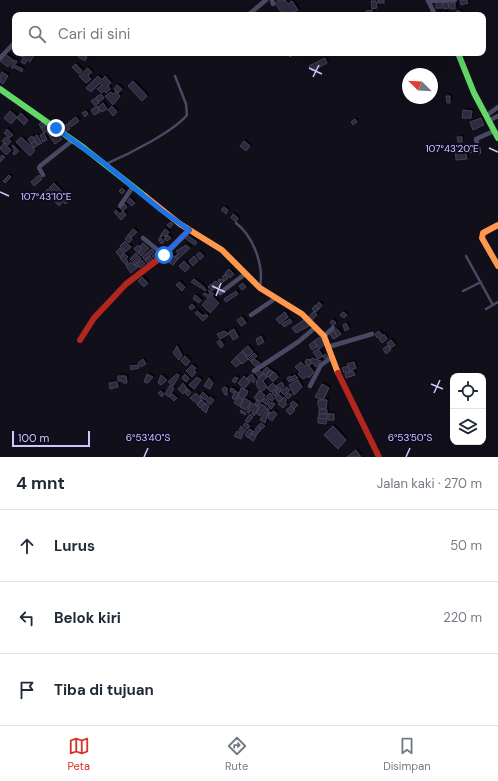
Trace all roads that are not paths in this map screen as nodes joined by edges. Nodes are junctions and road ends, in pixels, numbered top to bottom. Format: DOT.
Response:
graph roads {
  1 [pos="266,0"];
  2 [pos="428,0"];
  3 [pos="455,0"];
  4 [pos="252,12"];
  5 [pos="434,12"];
  6 [pos="12,45"];
  7 [pos="459,56"];
  8 [pos="0,58"];
  9 [pos="175,76"];
  10 [pos="1,92"];
  11 [pos="498,107"];
  12 [pos="498,116"];
  13 [pos="487,118"];
  14 [pos="494,131"];
  15 [pos="498,138"];
  16 [pos="72,140"];
  17 [pos="479,152"];
  18 [pos="105,164"];
  19 [pos="43,175"];
  20 [pos="132,188"];
  21 [pos="120,206"];
  22 [pos="236,223"];
  23 [pos="498,224"];
  24 [pos="189,230"];
  25 [pos="143,238"];
  26 [pos="164,255"];
  27 [pos="466,256"];
  28 [pos="498,266"];
  29 [pos="245,274"];
  30 [pos="480,282"];
  31 [pos="260,288"];
  32 [pos="463,290"];
  33 [pos="220,293"];
  34 [pos="276,298"];
  35 [pos="498,302"];
  36 [pos="493,305"];
  37 [pos="486,309"];
  38 [pos="251,315"];
  39 [pos="316,327"];
  40 [pos="333,328"];
  41 [pos="372,334"];
  42 [pos="324,336"];
  43 [pos="80,340"];
  44 [pos="328,347"];
  45 [pos="331,358"];
  46 [pos="254,371"];
  47 [pos="310,386"];
  48 [pos="378,457"];
  1 -- 4 [label="street"];
  2 -- 3 [label="street"];
  2 -- 5 [label="street"];
  6 -- 8 [label="street"];
  7 -- 13 [label="street"];
  9 -- 18 [label="lane"];
  10 -- 16 [label="street"];
  11 -- 13 [label="street"];
  12 -- 13 [label="street"];
  13 -- 14 [label="street"];
  14 -- 15 [label="street"];
  14 -- 17 [label="street"];
  16 -- 18 [label="street"];
  16 -- 19 [label="street"];
  18 -- 20 [label="street"];
  20 -- 21 [label="street"];
  20 -- 24 [label="street"];
  22 -- 31 [label="lane"];
  23 -- 28 [label="street"];
  24 -- 26 [label="street"];
  24 -- 29 [label="street"];
  25 -- 26 [label="street"];
  26 -- 43 [label="street"];
  27 -- 30 [label="lane"];
  29 -- 31 [label="street"];
  29 -- 33 [label="street"];
  30 -- 32 [label="lane"];
  30 -- 36 [label="lane"];
  31 -- 34 [label="street"];
  34 -- 38 [label="street"];
  34 -- 39 [label="street"];
  35 -- 36 [label="lane"];
  36 -- 37 [label="lane"];
  39 -- 42 [label="street"];
  39 -- 46 [label="street"];
  40 -- 42 [label="street"];
  41 -- 44 [label="street"];
  42 -- 44 [label="street"];
  44 -- 45 [label="street"];
  45 -- 47 [label="street"];
  45 -- 48 [label="street"];
}
